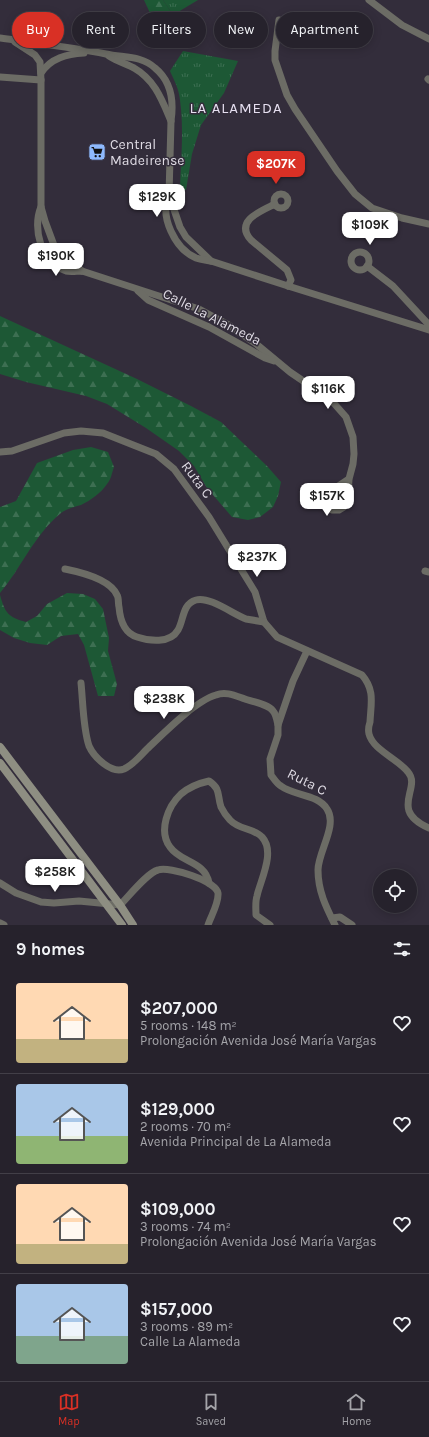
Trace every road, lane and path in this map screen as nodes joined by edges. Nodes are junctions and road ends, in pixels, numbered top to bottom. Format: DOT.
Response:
graph roads {
  1 [pos="368,0"];
  2 [pos="0,38"];
  3 [pos="12,39"];
  4 [pos="429,39"];
  5 [pos="276,42"];
  6 [pos="64,47"];
  7 [pos="25,48"];
  8 [pos="95,52"];
  9 [pos="108,55"];
  10 [pos="160,73"];
  11 [pos="41,76"];
  12 [pos="0,77"];
  13 [pos="151,82"];
  14 [pos="171,121"];
  15 [pos="169,195"];
  16 [pos="274,204"];
  17 [pos="41,207"];
  18 [pos="429,224"];
  19 [pos="186,237"];
  20 [pos="176,239"];
  21 [pos="55,248"];
  22 [pos="45,254"];
  23 [pos="211,261"];
  24 [pos="367,266"];
  25 [pos="82,272"];
  26 [pos="288,286"];
  27 [pos="138,291"];
  28 [pos="214,317"];
  29 [pos="429,325"];
  30 [pos="209,327"];
  31 [pos="429,330"];
  32 [pos="276,361"];
  33 [pos="0,452"];
  34 [pos="349,479"];
  35 [pos="64,568"];
  36 [pos="264,622"];
  37 [pos="307,650"];
  38 [pos="81,683"];
  39 [pos="278,725"];
  40 [pos="0,747"];
  41 [pos="0,763"];
  42 [pos="429,828"];
  43 [pos="0,883"];
  44 [pos="209,884"];
  45 [pos="107,905"];
  46 [pos="120,905"];
  47 [pos="332,918"];
  48 [pos="0,923"];
  49 [pos="4,925"];
  50 [pos="122,925"];
  51 [pos="133,925"];
  52 [pos="208,925"];
  53 [pos="270,925"];
  54 [pos="335,925"];
  55 [pos="352,925"];
  1 -- 4 [label="street"];
  2 -- 3 [label="street"];
  5 -- 18 [label="street"];
  6 -- 8 [label="street"];
  7 -- 11 [label="street, Calle La Alameda"];
  8 -- 9 [label="street"];
  8 -- 11 [label="street"];
  9 -- 10 [label="street"];
  9 -- 13 [label="street"];
  10 -- 13 [label="street"];
  10 -- 14 [label="street"];
  11 -- 12 [label="street"];
  11 -- 17 [label="street, Calle La Alameda"];
  13 -- 14 [label="street"];
  14 -- 15 [label="street"];
  15 -- 19 [label="street"];
  15 -- 20 [label="street"];
  16 -- 26 [label="street"];
  17 -- 21 [label="street, Calle La Alameda"];
  17 -- 22 [label="street, Calle La Alameda"];
  19 -- 20 [label="street"];
  19 -- 23 [label="street"];
  20 -- 23 [label="street"];
  21 -- 22 [label="street"];
  21 -- 25 [label="street, Calle La Alameda"];
  22 -- 25 [label="street, Calle La Alameda"];
  23 -- 26 [label="street"];
  24 -- 29 [label="street"];
  25 -- 27 [label="street, Calle La Alameda"];
  26 -- 31 [label="street"];
  27 -- 28 [label="street, Calle La Alameda"];
  27 -- 30 [label="street, Calle La Alameda"];
  28 -- 30 [label="street"];
  28 -- 32 [label="street, Calle La Alameda"];
  30 -- 32 [label="street, Calle La Alameda"];
  32 -- 34 [label="street, Calle La Alameda"];
  33 -- 36 [label="street, Ruta C"];
  35 -- 36 [label="street"];
  36 -- 37 [label="street, Ruta C"];
  37 -- 39 [label="street, Ruta C"];
  37 -- 42 [label="street, Ruta C"];
  38 -- 39 [label="street"];
  39 -- 47 [label="street, Ruta C"];
  40 -- 46 [label="main road"];
  41 -- 45 [label="main road"];
  43 -- 45 [label="street"];
  44 -- 46 [label="street"];
  44 -- 52 [label="street"];
  44 -- 53 [label="street"];
  45 -- 46 [label="street"];
  45 -- 50 [label="main road"];
  46 -- 51 [label="main road"];
  47 -- 54 [label="street"];
  47 -- 55 [label="street"];
  48 -- 49 [label="street"];
}
